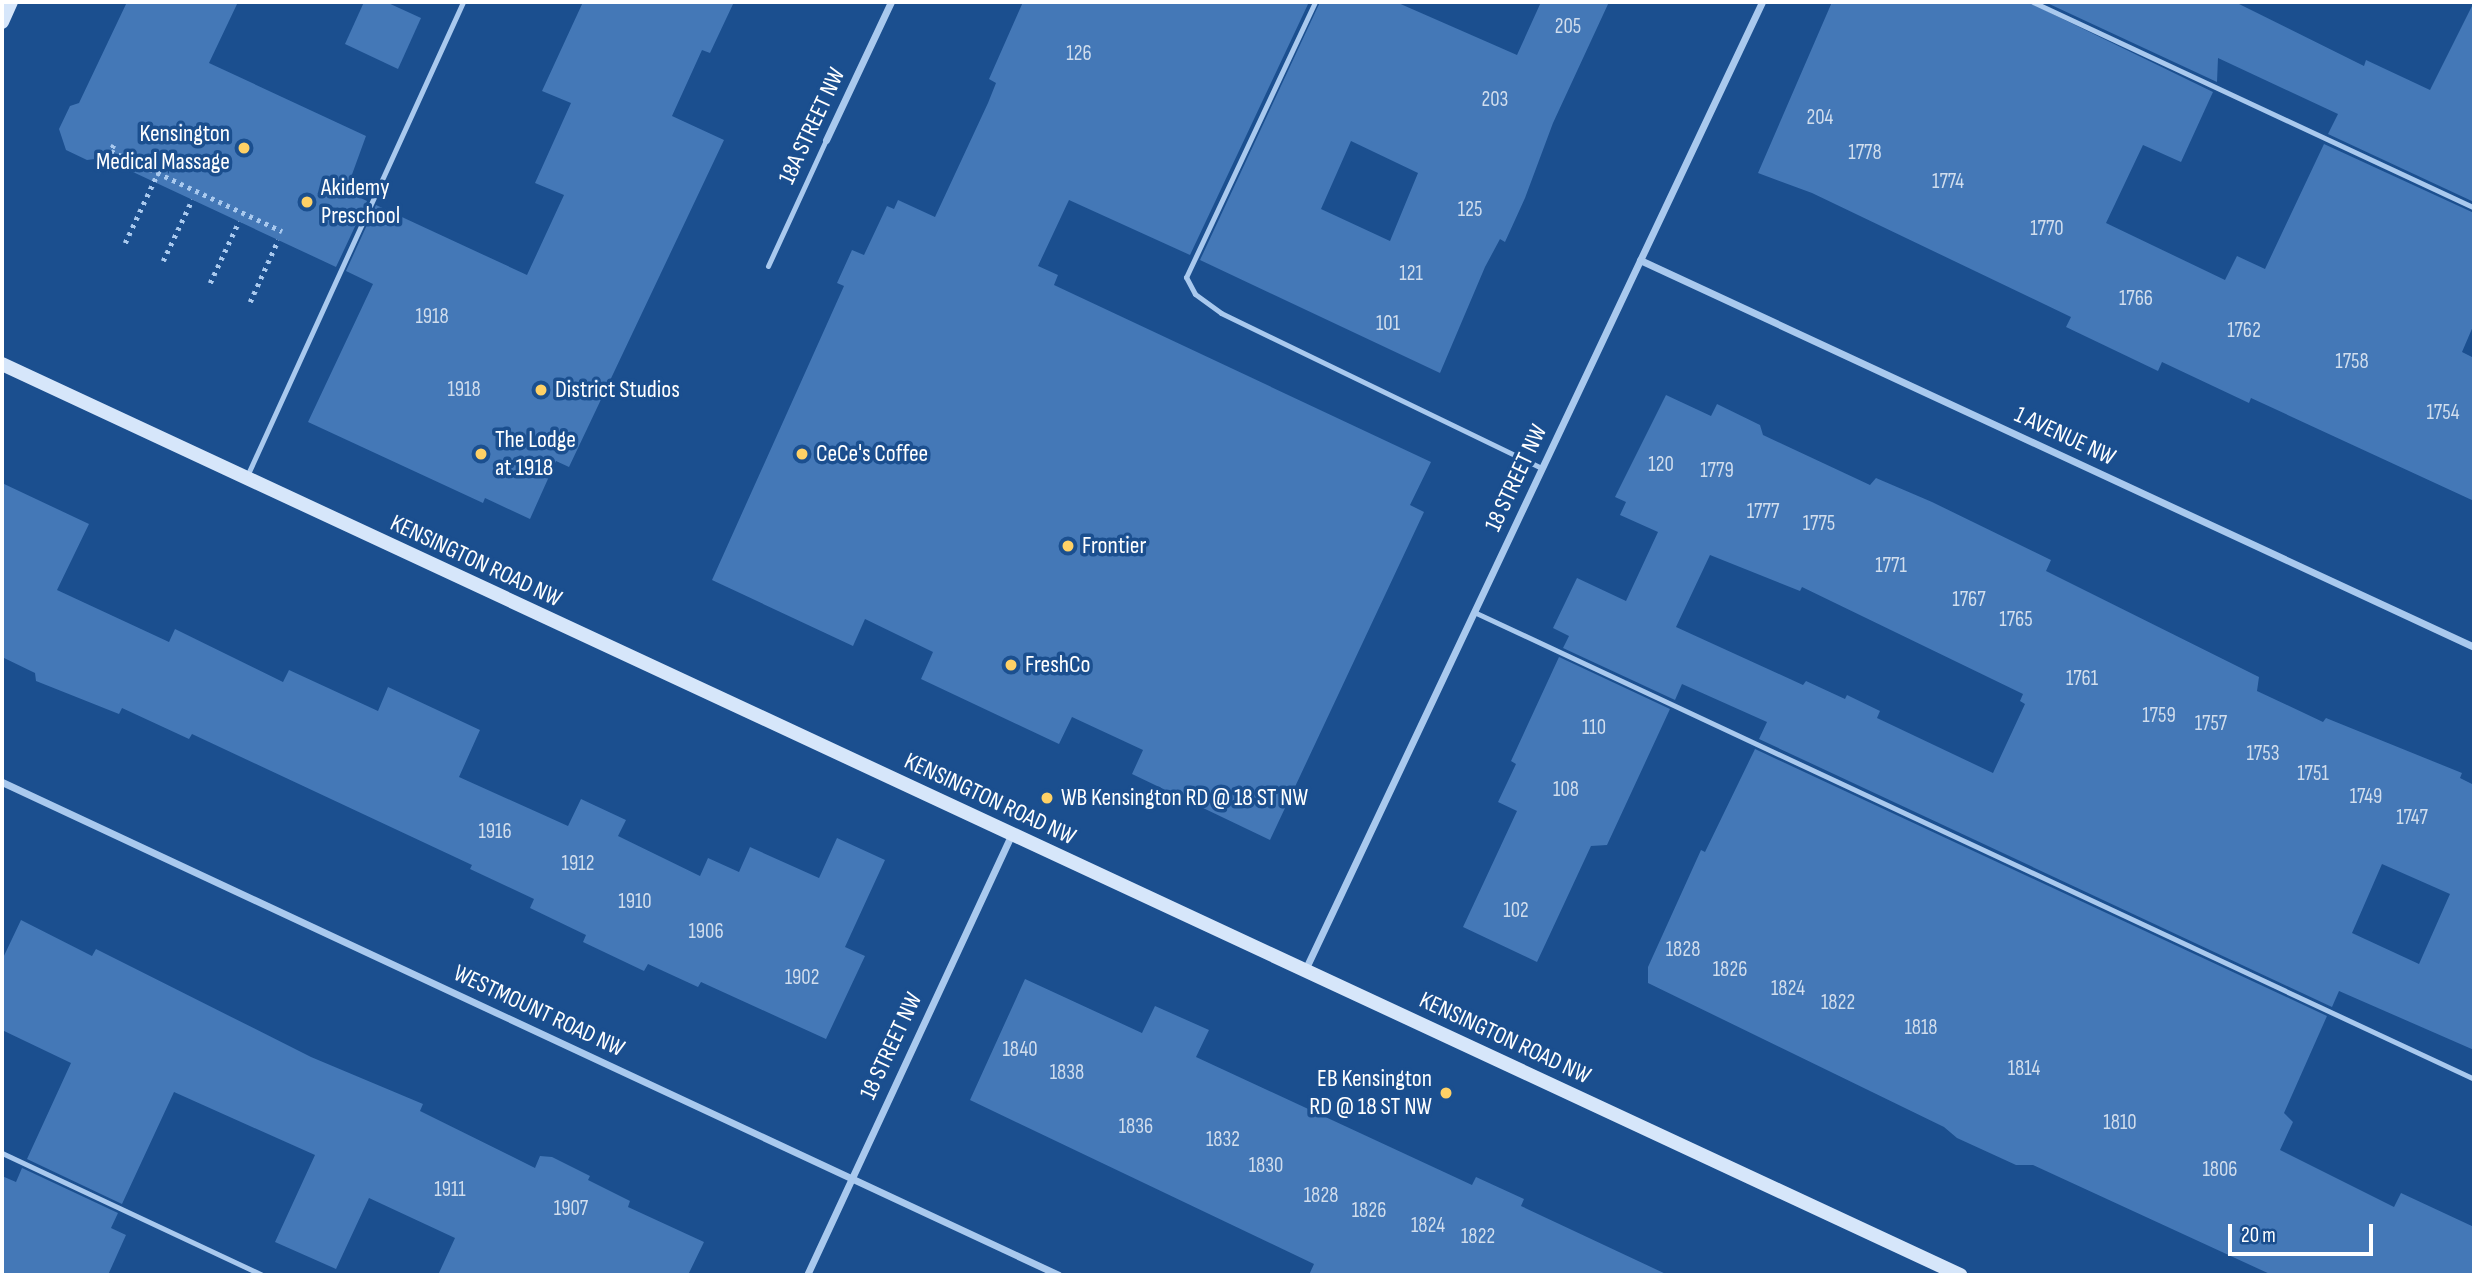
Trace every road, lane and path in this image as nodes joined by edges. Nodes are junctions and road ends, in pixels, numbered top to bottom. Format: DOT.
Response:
graph roads {
  1 [pos="11,2"];
  2 [pos="463,2"];
  3 [pos="891,2"];
  4 [pos="1315,2"];
  5 [pos="1762,2"];
  6 [pos="2033,2"];
  7 [pos="2,22"];
  8 [pos="826,140"];
  9 [pos="114,145"];
  10 [pos="138,156"];
  11 [pos="136,163"];
  12 [pos="161,166"];
  13 [pos="158,173"];
  14 [pos="192,200"];
  15 [pos="2474,208"];
  16 [pos="239,221"];
  17 [pos="282,231"];
  18 [pos="278,240"];
  19 [pos="125,243"];
  20 [pos="1640,260"];
  21 [pos="163,261"];
  22 [pos="768,266"];
  23 [pos="210,283"];
  24 [pos="250,302"];
  25 [pos="2,364"];
  26 [pos="1542,468"];
  27 [pos="246,479"];
  28 [pos="1474,612"];
  29 [pos="2474,647"];
  30 [pos="2,782"];
  31 [pos="1012,834"];
  32 [pos="1305,970"];
  33 [pos="2474,1079"];
  34 [pos="2,1153"];
  35 [pos="850,1178"];
  36 [pos="262,1275"];
  37 [pos="807,1275"];
  38 [pos="1059,1275"];
  39 [pos="1961,1275"];
  1 -- 7 [label="street"];
  2 -- 27 [label="lane"];
  3 -- 8 [label="street, 18A STREET NW"];
  4 -- 26 [label="lane"];
  5 -- 20 [label="street, 18 STREET NW"];
  6 -- 15 [label="lane"];
  8 -- 22 [label="lane, 18A STREET NW"];
  9 -- 11 [label="path"];
  10 -- 11 [label="path"];
  11 -- 13 [label="path"];
  12 -- 13 [label="path"];
  13 -- 17 [label="path"];
  13 -- 19 [label="path"];
  14 -- 21 [label="path"];
  16 -- 23 [label="path"];
  18 -- 24 [label="path"];
  20 -- 26 [label="street, 18 STREET NW"];
  20 -- 29 [label="street, 1 AVENUE NW"];
  25 -- 27 [label="street, KENSINGTON ROAD NW"];
  26 -- 28 [label="street, 18 STREET NW"];
  27 -- 31 [label="street, KENSINGTON ROAD NW"];
  28 -- 32 [label="street, 18 STREET NW"];
  28 -- 33 [label="lane"];
  30 -- 35 [label="street, WESTMOUNT ROAD NW"];
  31 -- 32 [label="street, KENSINGTON ROAD NW"];
  31 -- 35 [label="street, 18 STREET NW"];
  32 -- 39 [label="street, KENSINGTON ROAD NW"];
  34 -- 36 [label="lane"];
  35 -- 37 [label="street, 18 STREET NW"];
  35 -- 38 [label="street, WESTMOUNT ROAD NW"];
}
